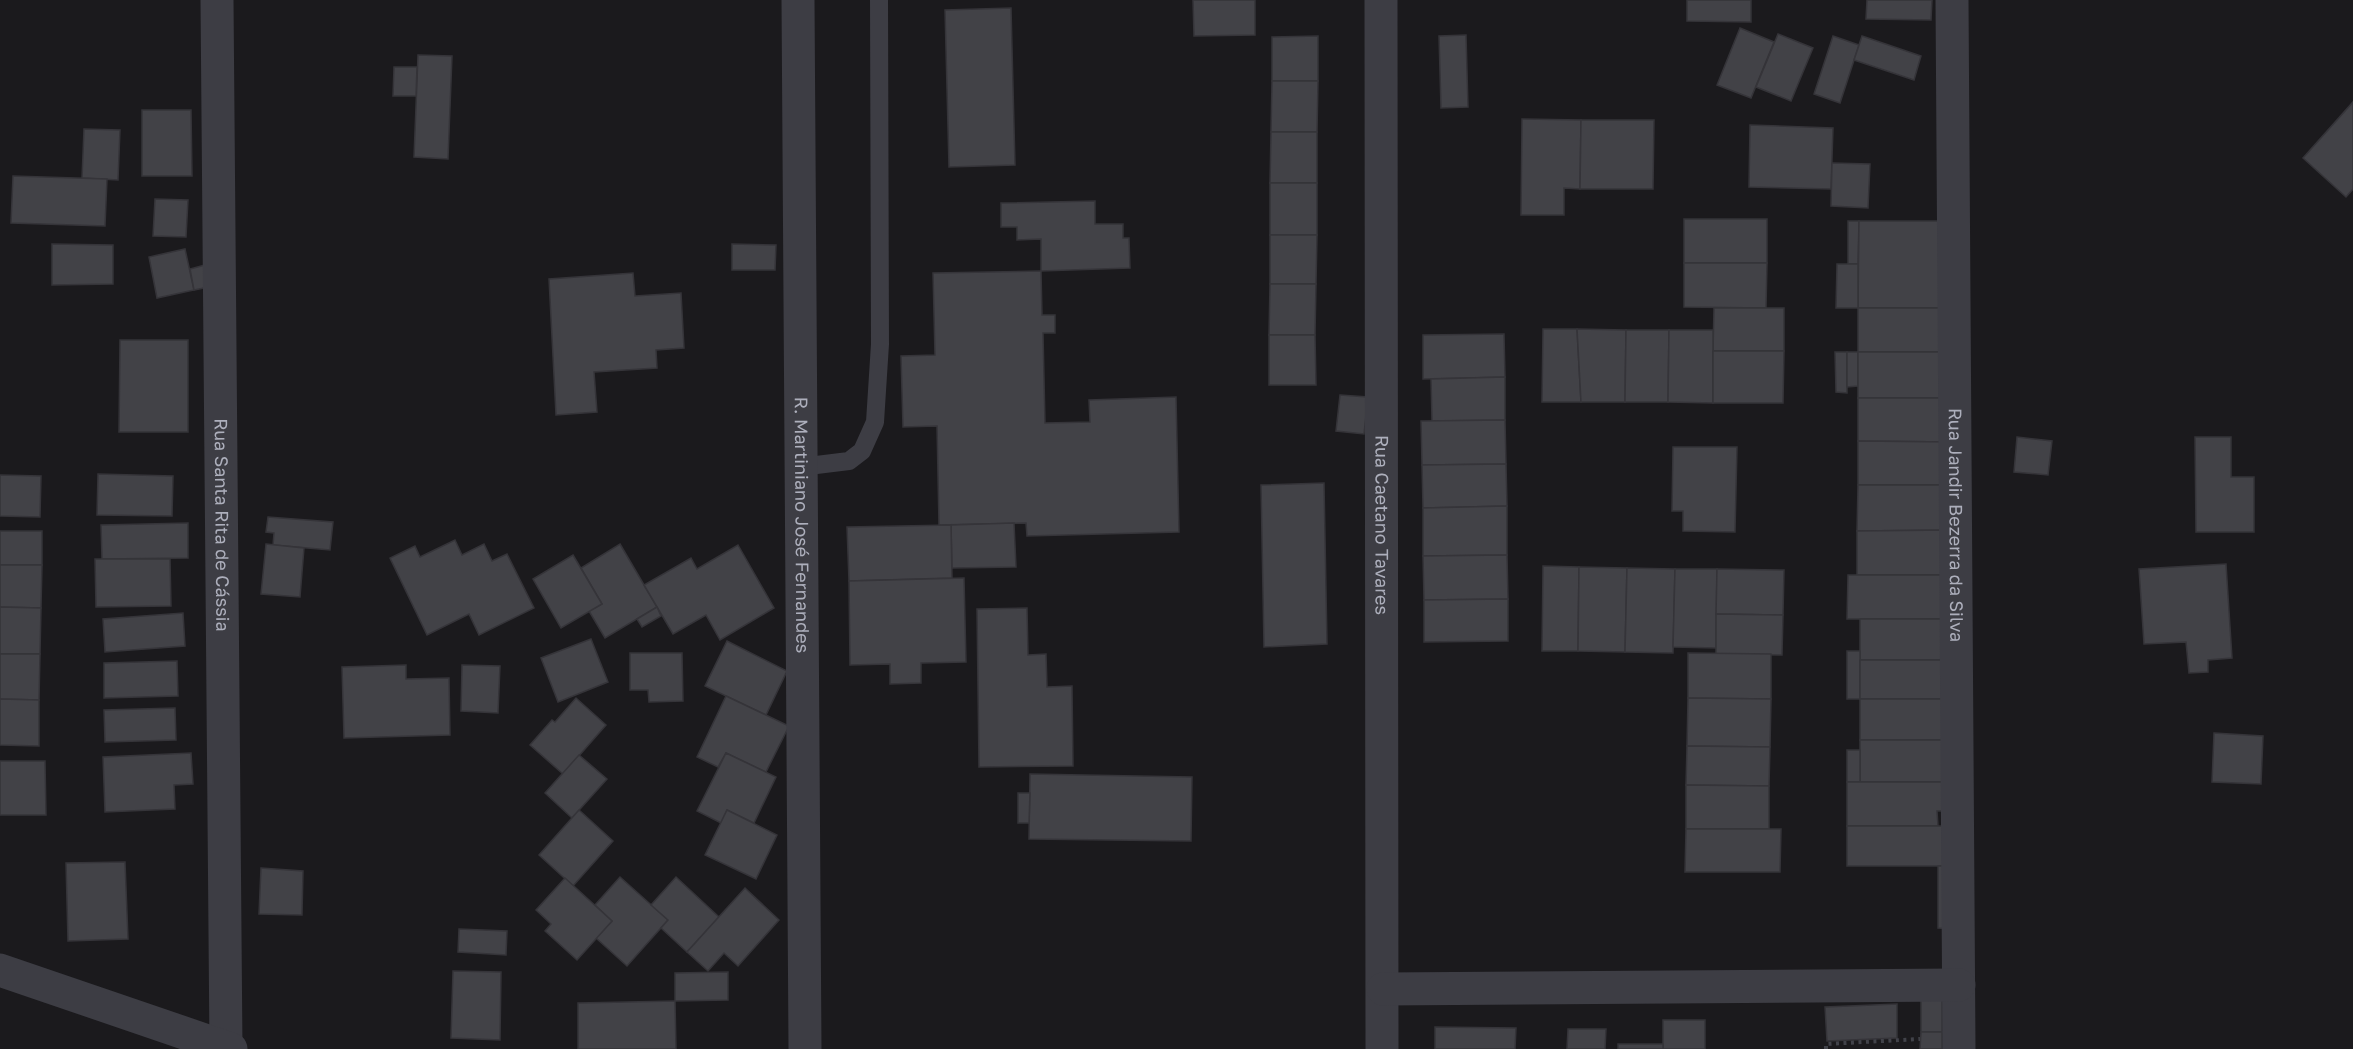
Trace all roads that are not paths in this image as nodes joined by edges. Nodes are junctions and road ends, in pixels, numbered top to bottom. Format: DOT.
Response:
graph roads {
  1 [pos="217,0"];
  2 [pos="798,0"];
  3 [pos="879,0"];
  4 [pos="1381,0"];
  5 [pos="1952,0"];
  6 [pos="800,467"];
  7 [pos="0,970"];
  8 [pos="1959,985"];
  9 [pos="1383,989"];
  10 [pos="228,1048"];
  11 [pos="805,1049"];
  12 [pos="1382,1049"];
  13 [pos="1959,1049"];
  1 -- 10 [label="street, Rua Santa Rita de Cássia"];
  2 -- 6 [label="street, R. Martiniano José Fernandes"];
  3 -- 6 [label="lane"];
  4 -- 9 [label="street, Rua Caetano Tavares"];
  5 -- 8 [label="street, Rua Jandir Bezerra da Silva"];
  6 -- 11 [label="street, R. Martiniano José Fernandes"];
  7 -- 10 [label="street"];
  8 -- 9 [label="street"];
  8 -- 13 [label="street, Rua Jandir Bezerra da Silva"];
  9 -- 12 [label="street, Rua Caetano Tavares"];
}
